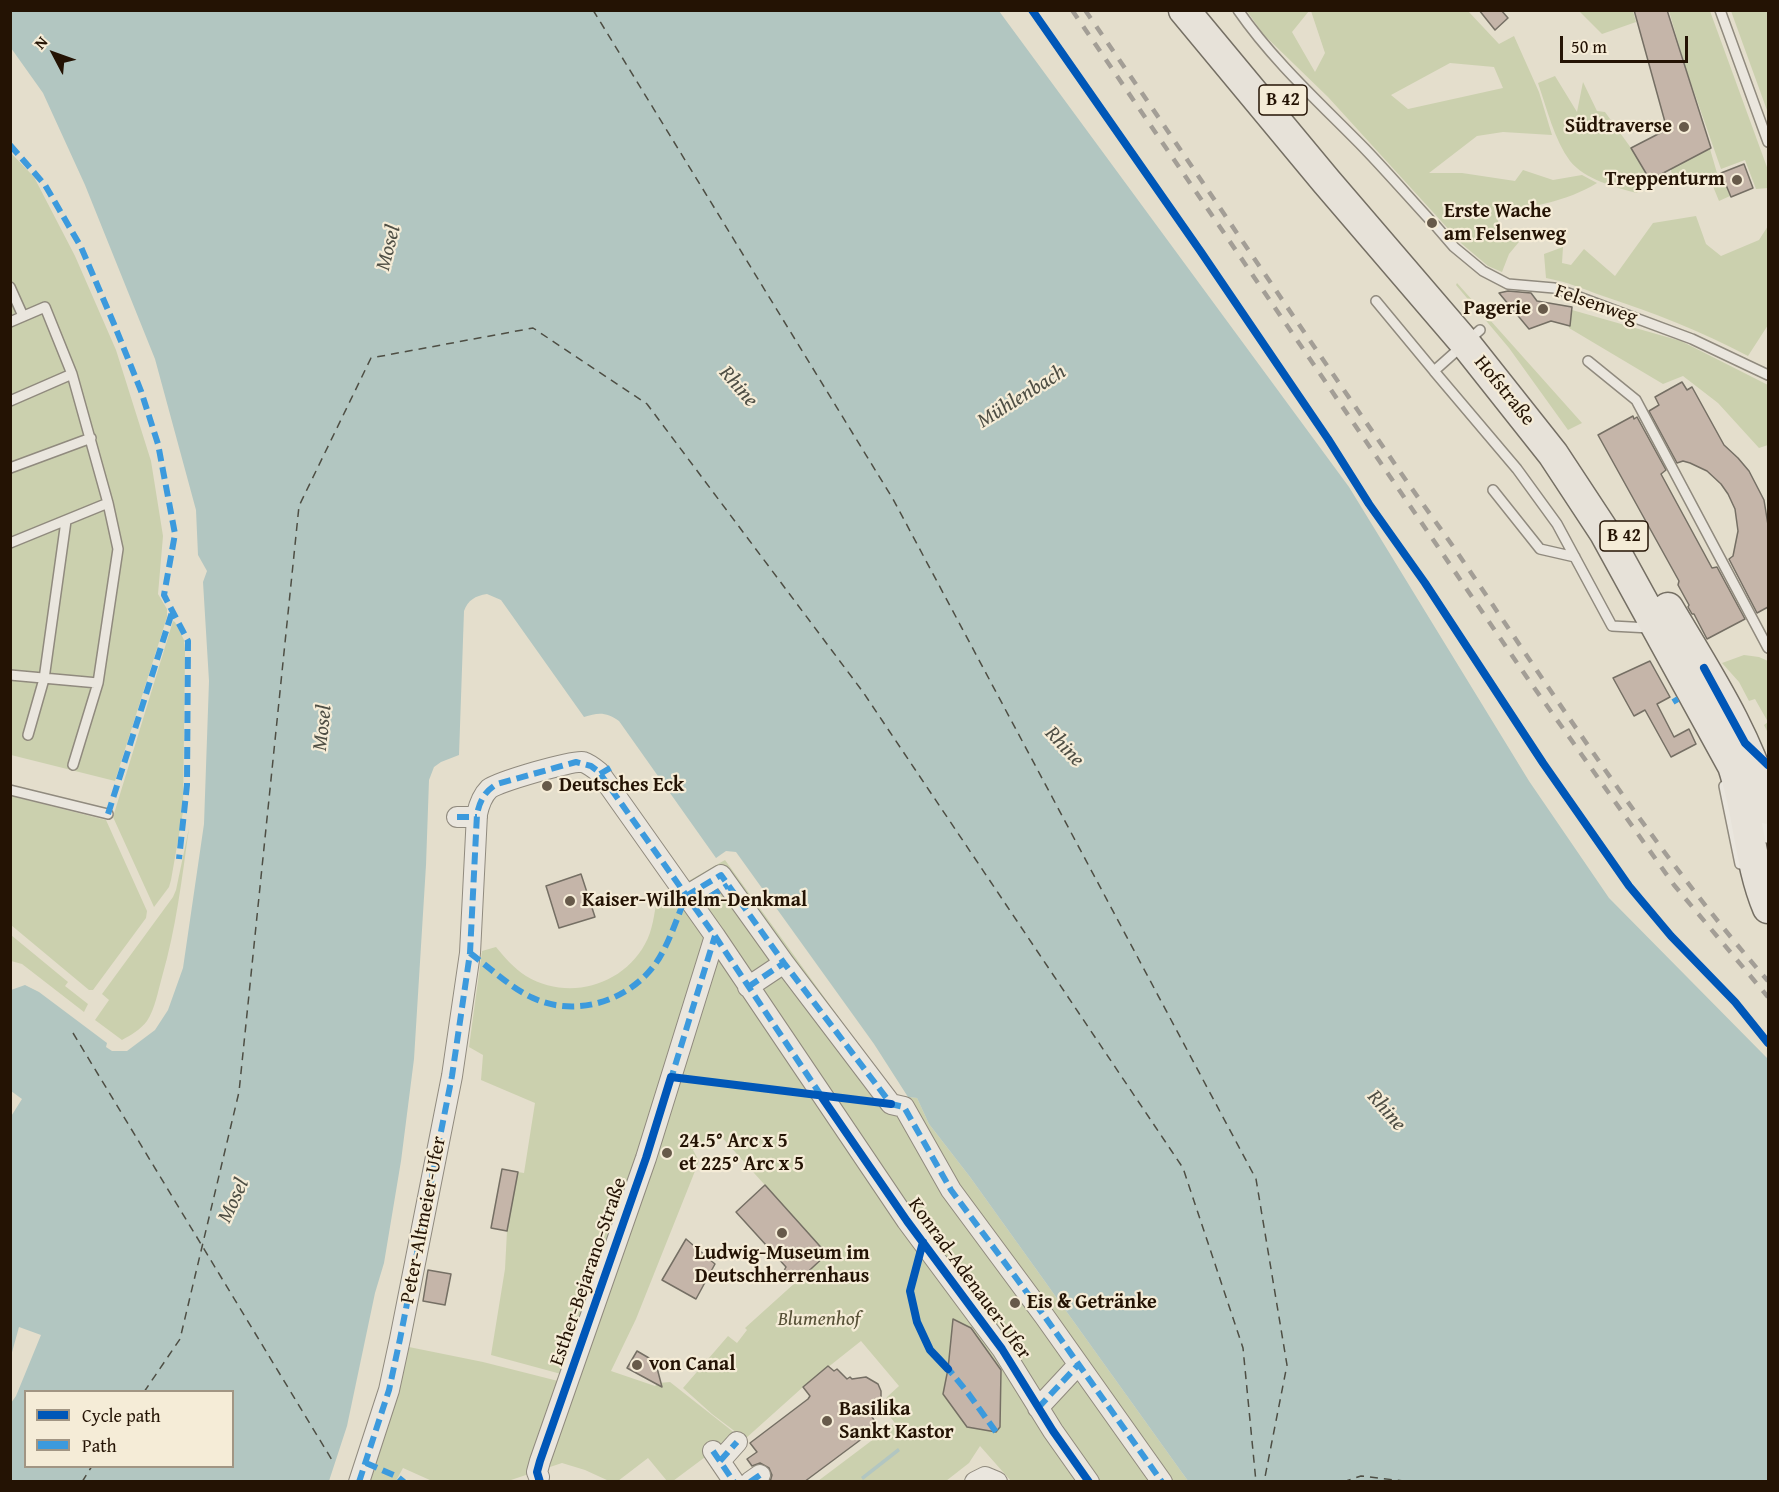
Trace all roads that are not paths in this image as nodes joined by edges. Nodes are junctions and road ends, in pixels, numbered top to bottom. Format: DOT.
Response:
graph roads {
  1 [pos="1184,10"];
  2 [pos="1208,10"];
  3 [pos="1238,10"];
  4 [pos="1720,10"];
  5 [pos="1768,142"];
  6 [pos="10,286"];
  7 [pos="1376,301"];
  8 [pos="23,316"];
  9 [pos="10,322"];
  10 [pos="1473,337"];
  11 [pos="1588,361"];
  12 [pos="1434,371"];
  13 [pos="72,374"];
  14 [pos="1768,375"];
  15 [pos="10,401"];
  16 [pos="91,438"];
  17 [pos="10,468"];
  18 [pos="1493,490"];
  19 [pos="108,503"];
  20 [pos="66,521"];
  21 [pos="10,543"];
  22 [pos="1575,557"];
  23 [pos="1657,628"];
  24 [pos="1768,648"];
  25 [pos="10,675"];
  26 [pos="44,679"];
  27 [pos="98,683"];
  28 [pos="28,735"];
  29 [pos="1737,749"];
  30 [pos="73,765"];
  31 [pos="1768,765"];
  32 [pos="10,790"];
  33 [pos="108,814"];
  34 [pos="457,817"];
  35 [pos="477,817"];
  36 [pos="1763,818"];
  37 [pos="690,902"];
  38 [pos="1767,905"];
  39 [pos="715,936"];
  40 [pos="784,963"];
  41 [pos="748,987"];
  42 [pos="1078,1365"];
  43 [pos="1038,1408"];
  44 [pos="737,1442"];
  45 [pos="539,1477"];
  46 [pos="1158,1480"];
  47 [pos="359,1482"];
  48 [pos="734,1482"];
  49 [pos="975,1482"];
  50 [pos="997,1482"];
  51 [pos="1089,1482"];
  1 -- 10 [label="main road, Hofstraße / B 42"];
  2 -- 10 [label="main road, Hofstraße / B 42"];
  3 -- 14 [label="lane, Felsenweg"];
  4 -- 5 [label="lane"];
  6 -- 8 [label="lane"];
  7 -- 12 [label="lane"];
  8 -- 9 [label="lane"];
  8 -- 13 [label="lane"];
  10 -- 12 [label="lane"];
  10 -- 23 [label="main road, Hofstraße / B 42"];
  10 -- 29 [label="main road, Hofstraße / B 42"];
  11 -- 24 [label="lane"];
  12 -- 22 [label="lane"];
  13 -- 15 [label="lane"];
  13 -- 16 [label="lane"];
  16 -- 17 [label="lane"];
  16 -- 19 [label="lane"];
  18 -- 22 [label="lane"];
  19 -- 20 [label="lane"];
  19 -- 27 [label="lane"];
  20 -- 21 [label="lane"];
  20 -- 26 [label="lane"];
  22 -- 23 [label="lane"];
  23 -- 29 [label="main road, Hofstraße / B 42"];
  25 -- 26 [label="lane"];
  26 -- 27 [label="lane"];
  26 -- 28 [label="lane"];
  27 -- 30 [label="lane"];
  29 -- 31 [label="main road"];
  29 -- 36 [label="main road, Hofstraße / B 42"];
  29 -- 38 [label="lane"];
  32 -- 33 [label="lane"];
  34 -- 35 [label="street"];
  35 -- 37 [label="street"];
  35 -- 47 [label="street, Peter-Altmeier-Ufer"];
  36 -- 38 [label="main road, B 42"];
  37 -- 39 [label="street, Konrad-Adenauer-Ufer"];
  37 -- 40 [label="street, Konrad-Adenauer-Ufer"];
  39 -- 41 [label="street, Konrad-Adenauer-Ufer"];
  39 -- 45 [label="street, Esther-Bejarano-Straße"];
  40 -- 41 [label="street"];
  40 -- 42 [label="street, Konrad-Adenauer-Ufer"];
  41 -- 43 [label="street, Konrad-Adenauer-Ufer"];
  42 -- 43 [label="street"];
  42 -- 46 [label="street, Konrad-Adenauer-Ufer"];
  43 -- 51 [label="street, Konrad-Adenauer-Ufer"];
  44 -- 48 [label="street"];
  49 -- 50 [label="street"];
}
